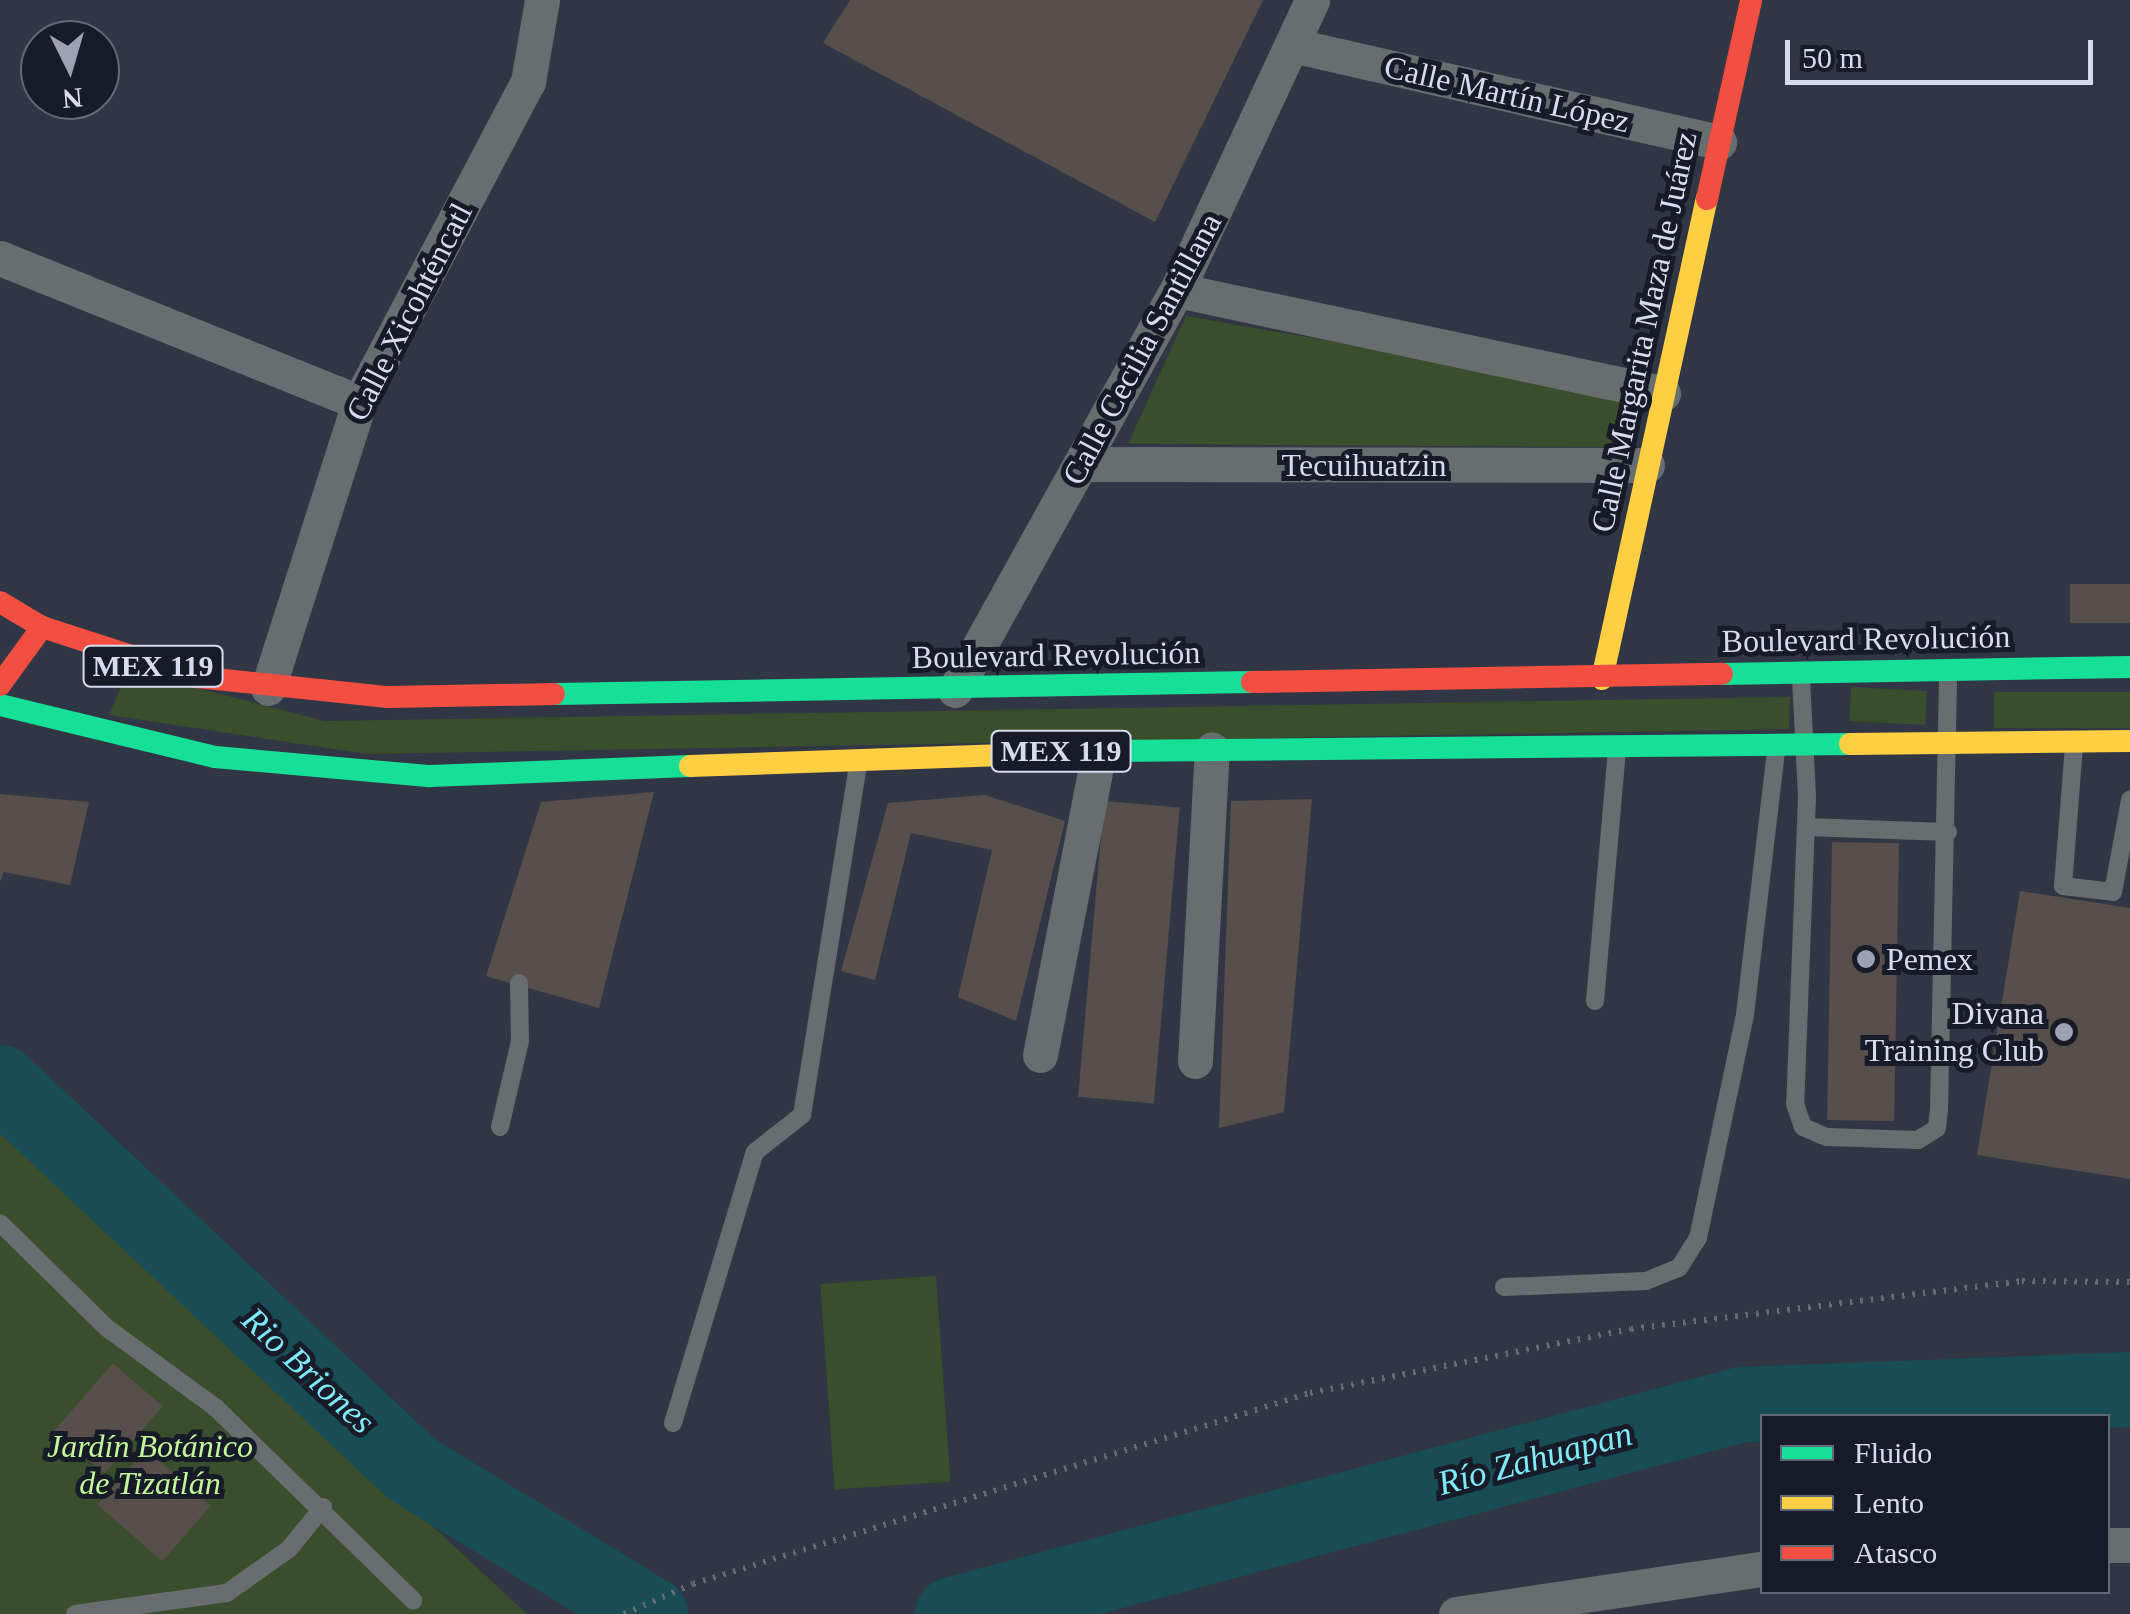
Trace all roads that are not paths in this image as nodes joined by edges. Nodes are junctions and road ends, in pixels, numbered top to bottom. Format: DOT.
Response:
graph roads {
  1 [pos="542,0"];
  2 [pos="1312,0"];
  3 [pos="1751,0"];
  4 [pos="1296,46"];
  5 [pos="1719,142"];
  6 [pos="0,258"];
  7 [pos="1178,290"];
  8 [pos="1663,393"];
  9 [pos="359,402"];
  10 [pos="1081,464"];
  11 [pos="1647,465"];
  12 [pos="0,602"];
  13 [pos="42,627"];
  14 [pos="2130,667"];
  15 [pos="1948,670"];
  16 [pos="1800,672"];
  17 [pos="1602,678"];
  18 [pos="0,684"];
  19 [pos="268,688"];
  20 [pos="955,690"];
  21 [pos="0,705"];
  22 [pos="1948,739"];
  23 [pos="2074,740"];
  24 [pos="1777,741"];
  25 [pos="1806,741"];
  26 [pos="2130,741"];
  27 [pos="1617,744"];
  28 [pos="1212,749"];
  29 [pos="1099,751"];
  30 [pos="860,756"];
  31 [pos="576,768"];
  32 [pos="571,794"];
  33 [pos="2130,800"];
  34 [pos="1806,827"];
  35 [pos="1948,832"];
  36 [pos="519,983"];
  37 [pos="1595,1001"];
  38 [pos="1040,1056"];
  39 [pos="1196,1061"];
  40 [pos="500,1127"];
  41 [pos="0,1223"];
  42 [pos="1504,1287"];
  43 [pos="672,1423"];
  44 [pos="323,1507"];
  45 [pos="1760,1569"];
  46 [pos="413,1600"];
  47 [pos="75,1614"];
  48 [pos="1456,1614"];
  1 -- 9 [label="street, Calle Xicohténcatl"];
  2 -- 4 [label="street, Calle Cecilia Santillana"];
  3 -- 5 [label="main road, Calle Margarita Maza de Juárez"];
  4 -- 5 [label="street, Calle Martín López"];
  4 -- 7 [label="street, Calle Cecilia Santillana"];
  5 -- 8 [label="main road, Calle Margarita Maza de Juárez"];
  6 -- 9 [label="street"];
  7 -- 8 [label="street"];
  7 -- 10 [label="street, Calle Cecilia Santillana"];
  8 -- 11 [label="main road, Calle Margarita Maza de Juárez"];
  9 -- 19 [label="street, Calle Xicohténcatl"];
  10 -- 11 [label="street, Tecuihuatzin"];
  10 -- 20 [label="street, Calle Cecilia Santillana"];
  11 -- 17 [label="main road, Calle Margarita Maza de Juárez"];
  12 -- 13 [label="main road, Boulevard Revolución / MEX 119"];
  13 -- 18 [label="main road"];
  13 -- 19 [label="main road, Boulevard Revolución / MEX 119"];
  14 -- 15 [label="main road, Boulevard Revolución / MEX 119"];
  15 -- 16 [label="main road, Boulevard Revolución / MEX 119"];
  15 -- 22 [label="lane"];
  16 -- 17 [label="main road, Boulevard Revolución / MEX 119"];
  16 -- 25 [label="lane"];
  17 -- 20 [label="main road, Boulevard Revolución / MEX 119"];
  19 -- 20 [label="main road, Boulevard Revolución / MEX 119"];
  21 -- 31 [label="main road, MEX 119"];
  22 -- 23 [label="main road, MEX 119"];
  22 -- 25 [label="main road, MEX 119"];
  22 -- 35 [label="lane"];
  23 -- 26 [label="main road, MEX 119"];
  23 -- 33 [label="lane"];
  24 -- 25 [label="main road, MEX 119"];
  24 -- 27 [label="main road, MEX 119"];
  24 -- 42 [label="lane"];
  25 -- 34 [label="lane"];
  27 -- 28 [label="main road, MEX 119"];
  27 -- 37 [label="lane"];
  28 -- 29 [label="main road, MEX 119"];
  28 -- 39 [label="street"];
  29 -- 30 [label="main road, MEX 119"];
  29 -- 38 [label="street"];
  30 -- 31 [label="main road, MEX 119"];
  30 -- 43 [label="lane"];
  31 -- 32 [label="lane"];
  34 -- 35 [label="lane"];
  34 -- 35 [label="lane"];
  36 -- 40 [label="lane"];
  41 -- 44 [label="lane"];
  44 -- 46 [label="lane"];
  44 -- 47 [label="lane"];
  45 -- 48 [label="street"];
}
